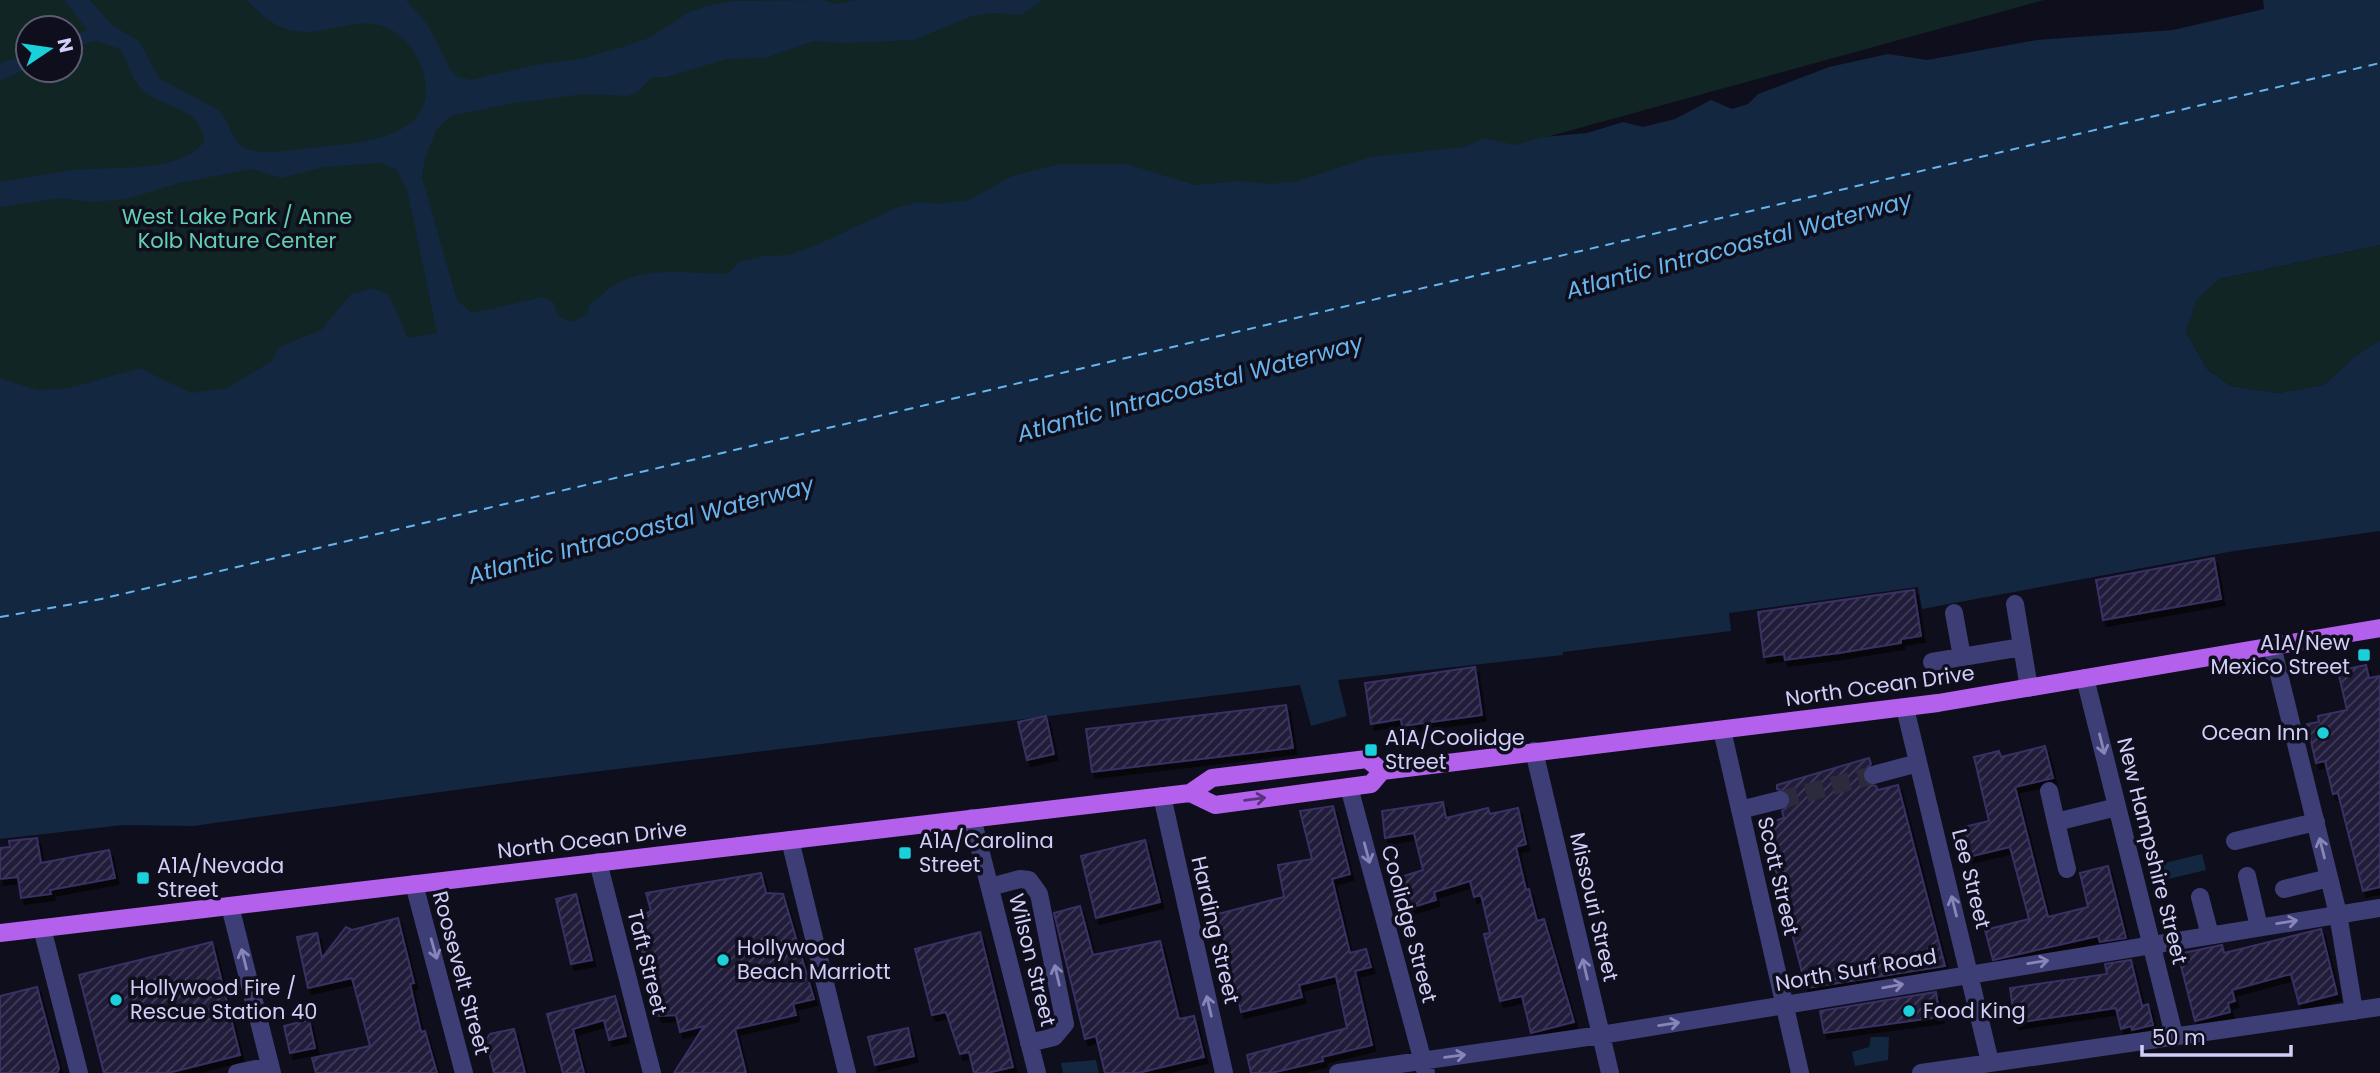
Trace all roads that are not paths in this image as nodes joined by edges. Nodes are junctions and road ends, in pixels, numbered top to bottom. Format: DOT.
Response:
graph roads {
  1 [pos="2015,604"];
  2 [pos="1954,613"];
  3 [pos="2380,628"];
  4 [pos="2272,646"];
  5 [pos="2022,647"];
  6 [pos="1962,657"];
  7 [pos="1931,662"];
  8 [pos="2085,678"];
  9 [pos="2029,688"];
  10 [pos="1905,708"];
  11 [pos="1722,730"];
  12 [pos="1534,751"];
  13 [pos="1918,763"];
  14 [pos="1382,771"];
  15 [pos="1873,775"];
  16 [pos="1349,787"];
  17 [pos="2049,791"];
  18 [pos="1189,793"];
  19 [pos="1162,796"];
  20 [pos="1780,800"];
  21 [pos="2117,807"];
  22 [pos="1740,810"];
  23 [pos="972,818"];
  24 [pos="2056,822"];
  25 [pos="2316,822"];
  26 [pos="790,840"];
  27 [pos="2235,841"];
  28 [pos="598,862"];
  29 [pos="2067,869"];
  30 [pos="2247,876"];
  31 [pos="2329,878"];
  32 [pos="414,884"];
  33 [pos="990,887"];
  34 [pos="2284,889"];
  35 [pos="2200,897"];
  36 [pos="230,906"];
  37 [pos="2380,908"];
  38 [pos="2338,914"];
  39 [pos="2259,927"];
  40 [pos="42,928"];
  41 [pos="0,933"];
  42 [pos="2210,935"];
  43 [pos="2151,945"];
  44 [pos="1970,973"];
  45 [pos="1784,1005"];
  46 [pos="2380,1007"];
  47 [pos="2354,1011"];
  48 [pos="1601,1035"];
  49 [pos="2174,1035"];
  50 [pos="1029,1044"];
  51 [pos="1990,1062"];
  52 [pos="1424,1067"];
  53 [pos="271,1069"];
  54 [pos="79,1073"];
  55 [pos="237,1073"];
  56 [pos="464,1073"];
  57 [pos="652,1073"];
  58 [pos="847,1073"];
  59 [pos="1037,1073"];
  60 [pos="1224,1073"];
  61 [pos="1338,1073"];
  62 [pos="1610,1073"];
  63 [pos="1800,1073"];
  64 [pos="1921,1073"];
  1 -- 5 [label="street"];
  2 -- 6 [label="street"];
  3 -- 4 [label="main road, North Ocean Drive"];
  4 -- 8 [label="main road, North Ocean Drive"];
  4 -- 25 [label="street"];
  5 -- 6 [label="street"];
  5 -- 9 [label="street"];
  6 -- 7 [label="street"];
  8 -- 9 [label="main road, North Ocean Drive"];
  8 -- 21 [label="street, New Hampshire Street, one-way"];
  9 -- 10 [label="main road, North Ocean Drive"];
  10 -- 11 [label="main road, North Ocean Drive"];
  10 -- 13 [label="street, Lee Street"];
  11 -- 12 [label="main road, North Ocean Drive"];
  11 -- 22 [label="street, Scott Street"];
  12 -- 14 [label="main road, North Ocean Drive"];
  48 -- 12 [label="street, Missouri Street, one-way"];
  13 -- 15 [label="street"];
  44 -- 13 [label="street, Lee Street, one-way"];
  14 -- 16 [label="main road, North Ocean Drive"];
  14 -- 18 [label="main road, North Ocean Drive"];
  18 -- 16 [label="main road, North Ocean Drive, one-way"];
  16 -- 52 [label="street, Coolidge Street, one-way"];
  17 -- 24 [label="street"];
  18 -- 19 [label="main road, North Ocean Drive"];
  19 -- 23 [label="main road, North Ocean Drive"];
  60 -- 19 [label="street, Harding Street, one-way"];
  20 -- 22 [label="street"];
  21 -- 24 [label="street"];
  21 -- 43 [label="street, New Hampshire Street"];
  22 -- 45 [label="street, Scott Street"];
  23 -- 26 [label="main road, North Ocean Drive"];
  23 -- 33 [label="street, Wilson Street"];
  24 -- 29 [label="street"];
  25 -- 27 [label="street"];
  31 -- 25 [label="street, one-way"];
  26 -- 28 [label="main road, North Ocean Drive"];
  26 -- 58 [label="street"];
  28 -- 32 [label="main road, North Ocean Drive"];
  28 -- 57 [label="street, Taft Street"];
  30 -- 39 [label="street"];
  31 -- 34 [label="street"];
  31 -- 38 [label="street"];
  32 -- 36 [label="main road, North Ocean Drive"];
  32 -- 56 [label="street, Roosevelt Street, one-way"];
  33 -- 50 [label="street, Wilson Street"];
  50 -- 33 [label="street, one-way"];
  35 -- 42 [label="street"];
  36 -- 40 [label="main road, North Ocean Drive"];
  53 -- 36 [label="street, one-way"];
  37 -- 38 [label="street, North Surf Road"];
  39 -- 38 [label="street, North Surf Road, one-way"];
  38 -- 47 [label="street"];
  39 -- 42 [label="street, North Surf Road"];
  40 -- 41 [label="main road, North Ocean Drive"];
  40 -- 54 [label="street"];
  42 -- 43 [label="street, North Surf Road"];
  44 -- 43 [label="street, North Surf Road, one-way"];
  43 -- 49 [label="street, New Hampshire Street"];
  45 -- 44 [label="street, North Surf Road, one-way"];
  44 -- 51 [label="street, Lee Street"];
  48 -- 45 [label="street, North Surf Road, one-way"];
  45 -- 63 [label="street, Scott Street"];
  46 -- 47 [label="street"];
  47 -- 49 [label="street"];
  52 -- 48 [label="street, North Surf Road, one-way"];
  48 -- 62 [label="street, Missouri Street"];
  49 -- 51 [label="street"];
  50 -- 59 [label="street, Wilson Street"];
  51 -- 64 [label="street"];
  52 -- 61 [label="street, North Surf Road"];
  53 -- 55 [label="street"];
}
